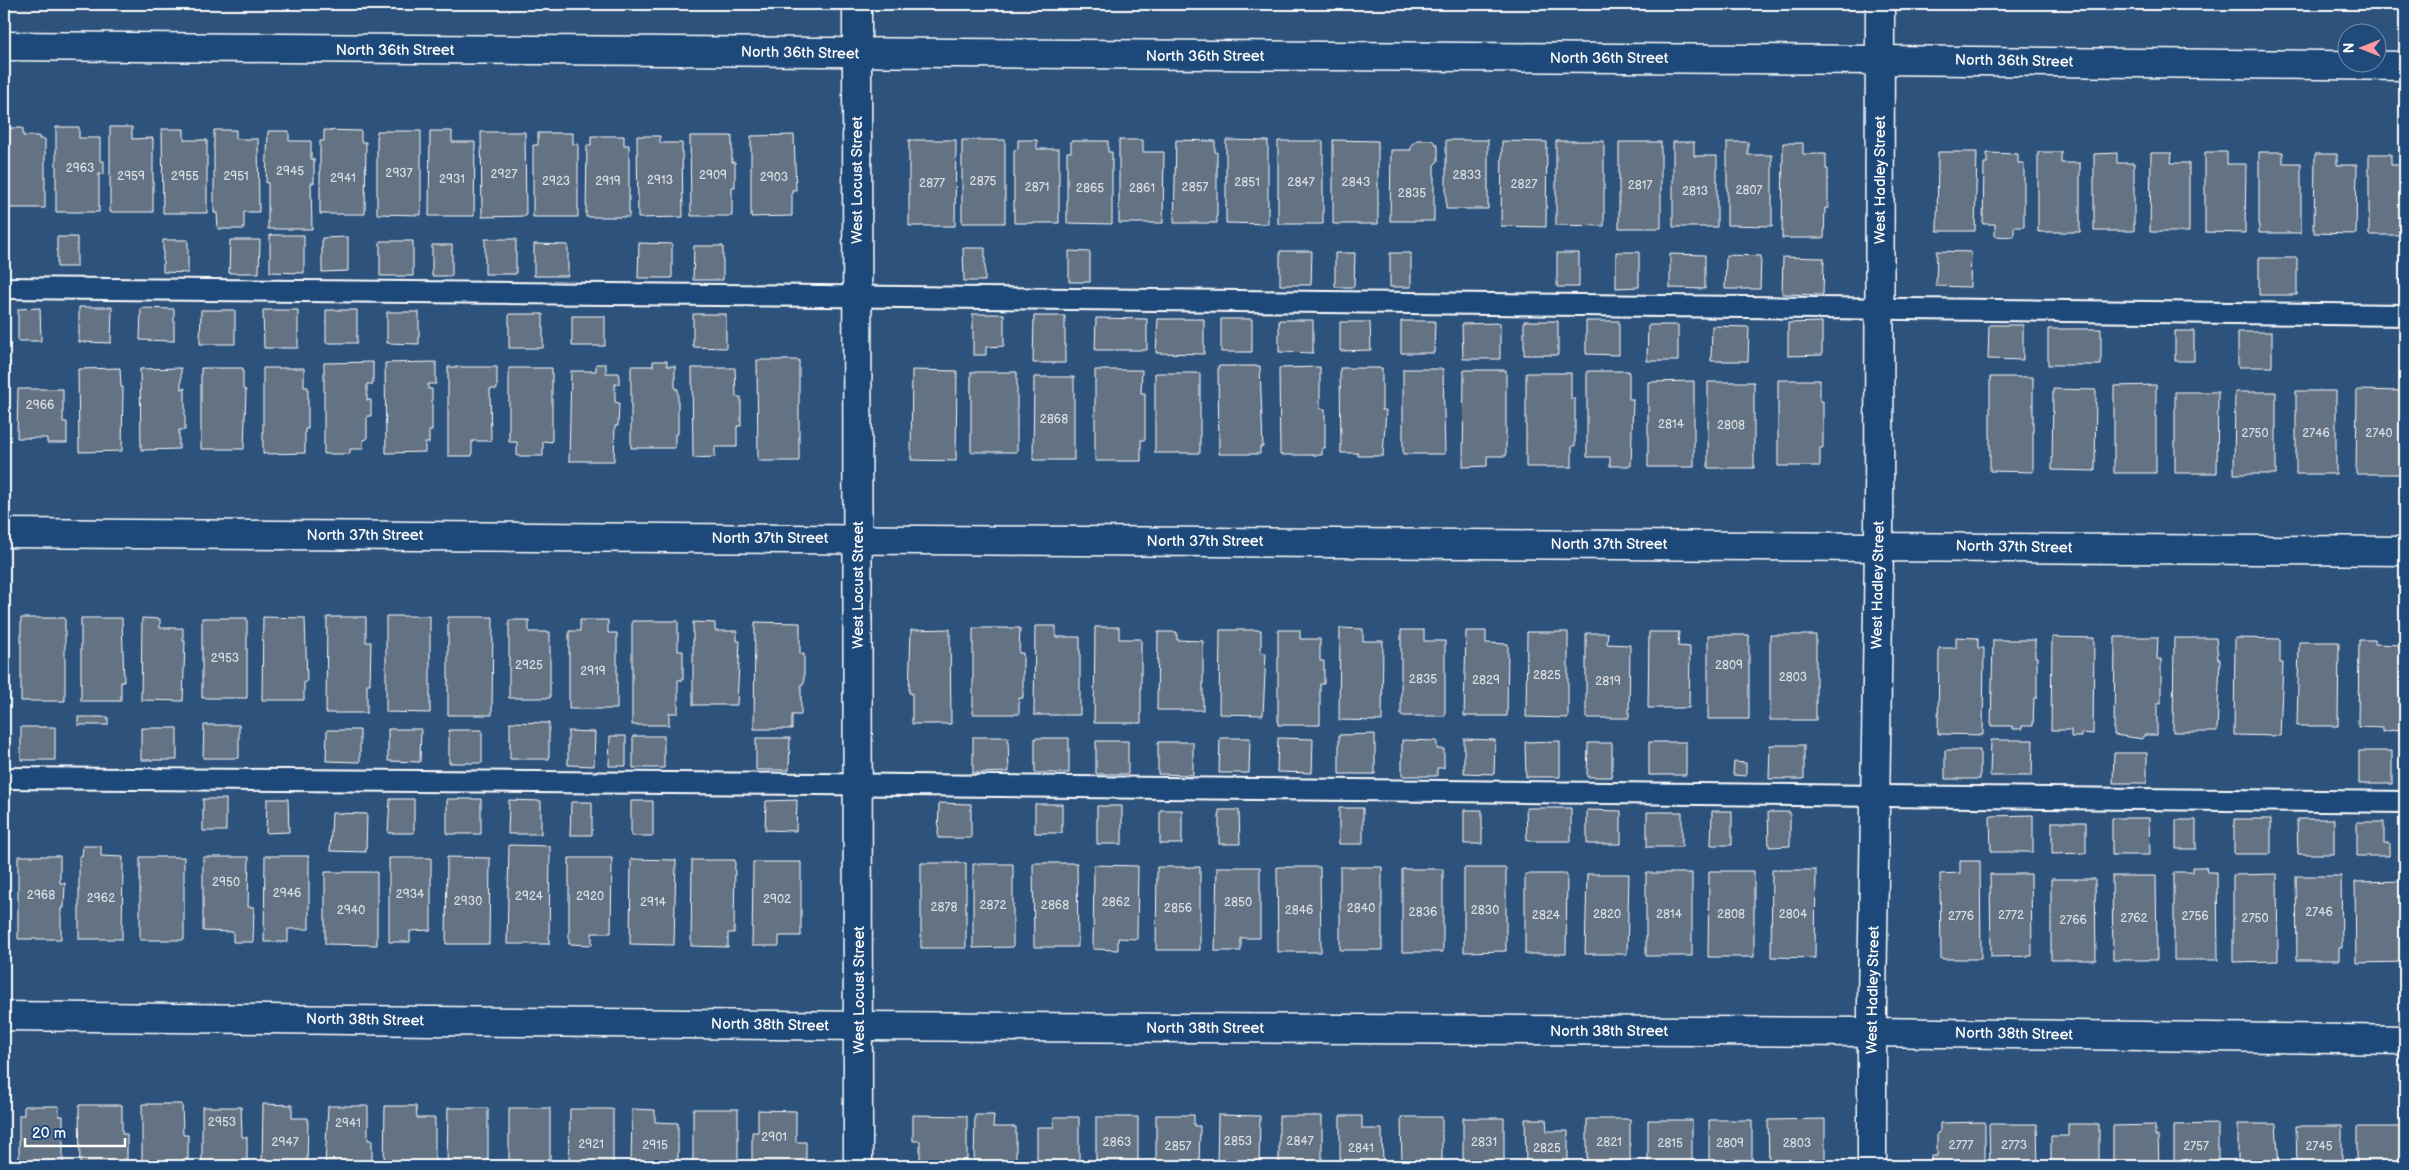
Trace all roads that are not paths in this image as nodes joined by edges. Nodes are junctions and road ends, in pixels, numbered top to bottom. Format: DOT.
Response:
graph roads {
  1 [pos="857,4"];
  2 [pos="1880,4"];
  3 [pos="4,46"];
  4 [pos="857,53"];
  5 [pos="1880,60"];
  6 [pos="2405,66"];
  7 [pos="4,288"];
  8 [pos="858,296"];
  9 [pos="1879,309"];
  10 [pos="2405,315"];
  11 [pos="4,533"];
  12 [pos="858,539"];
  13 [pos="1879,546"];
  14 [pos="2405,551"];
  15 [pos="4,778"];
  16 [pos="859,784"];
  17 [pos="1875,795"];
  18 [pos="2405,802"];
  19 [pos="4,1016"];
  20 [pos="859,1026"];
  21 [pos="1872,1032"];
  22 [pos="2405,1040"];
  23 [pos="858,1166"];
  24 [pos="1872,1166"];
  1 -- 4 [label="street, West Locust Street"];
  2 -- 5 [label="street, West Hadley Street"];
  3 -- 4 [label="street, North 36th Street"];
  4 -- 5 [label="street, North 36th Street"];
  4 -- 8 [label="street, West Locust Street"];
  5 -- 6 [label="street, North 36th Street"];
  5 -- 9 [label="street, West Hadley Street"];
  7 -- 8 [label="lane"];
  8 -- 9 [label="lane"];
  8 -- 12 [label="street, West Locust Street"];
  9 -- 10 [label="lane"];
  9 -- 13 [label="street, West Hadley Street"];
  11 -- 12 [label="street, North 37th Street"];
  12 -- 13 [label="street, North 37th Street"];
  12 -- 16 [label="street, West Locust Street"];
  13 -- 14 [label="street, North 37th Street"];
  13 -- 17 [label="street, West Hadley Street"];
  15 -- 16 [label="lane"];
  16 -- 17 [label="lane"];
  16 -- 20 [label="street, West Locust Street"];
  17 -- 18 [label="lane"];
  17 -- 21 [label="street, West Hadley Street"];
  19 -- 20 [label="street, North 38th Street"];
  20 -- 21 [label="street, North 38th Street"];
  20 -- 23 [label="street, West Locust Street"];
  21 -- 22 [label="street, North 38th Street"];
  21 -- 24 [label="street, West Hadley Street"];
}
